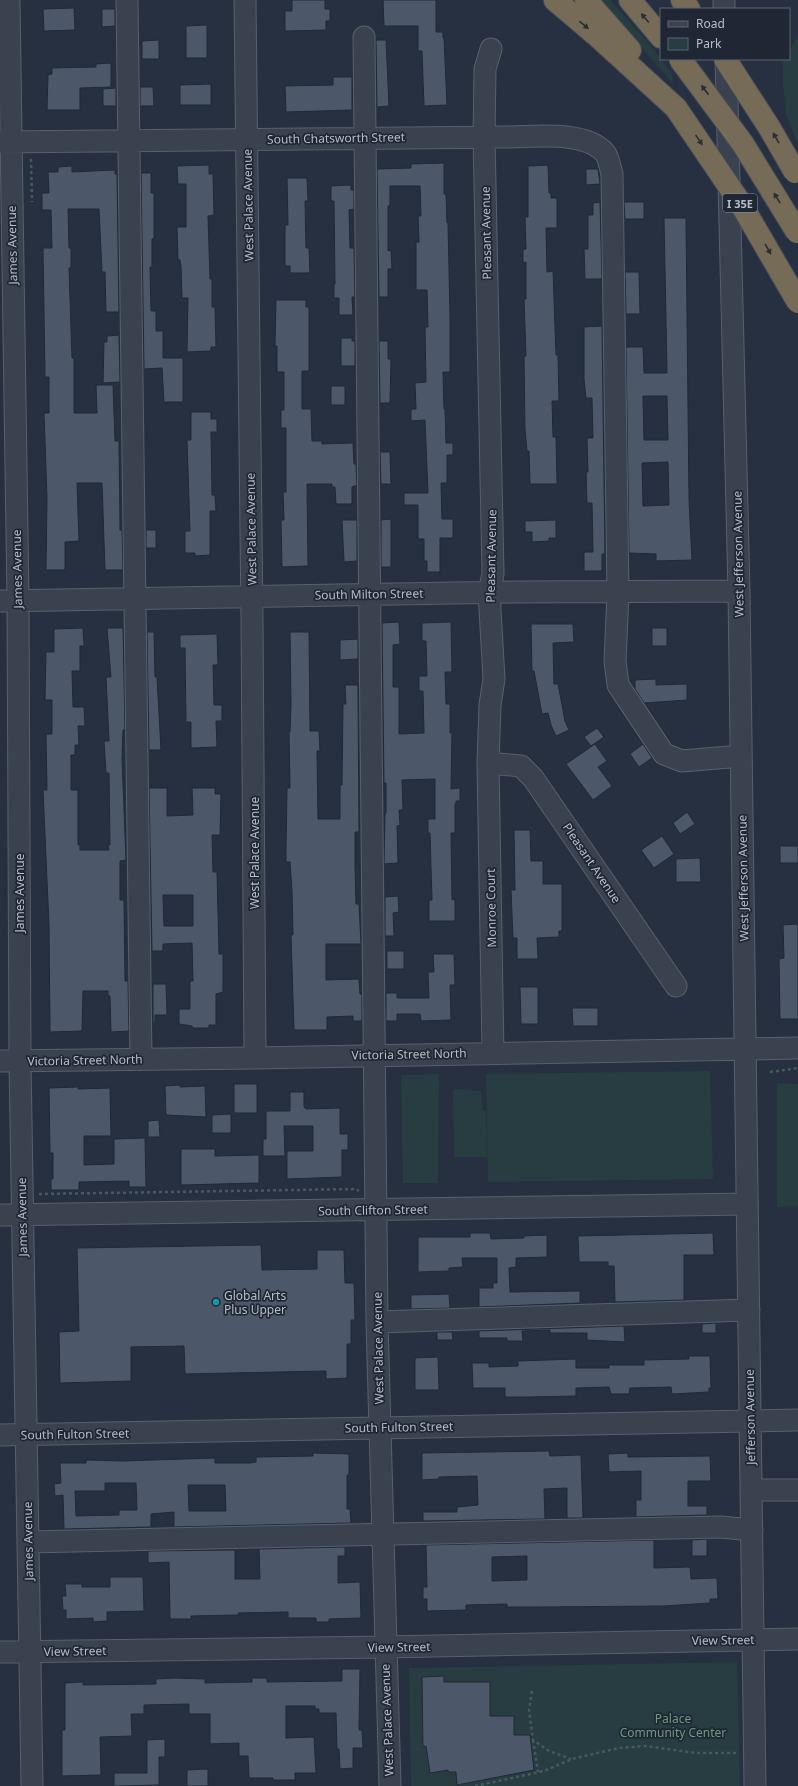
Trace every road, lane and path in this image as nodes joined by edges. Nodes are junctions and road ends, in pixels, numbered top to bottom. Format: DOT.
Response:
graph roads {
  1 [pos="9,0"];
  2 [pos="127,0"];
  3 [pos="245,0"];
  4 [pos="555,0"];
  5 [pos="586,0"];
  6 [pos="630,0"];
  7 [pos="682,0"];
  8 [pos="688,8"];
  9 [pos="660,36"];
  10 [pos="364,37"];
  11 [pos="491,49"];
  12 [pos="681,60"];
  13 [pos="725,60"];
  14 [pos="726,60"];
  15 [pos="676,108"];
  16 [pos="484,137"];
  17 [pos="364,138"];
  18 [pos="247,139"];
  19 [pos="130,140"];
  20 [pos="5,142"];
  21 [pos="796,175"];
  22 [pos="797,233"];
  23 [pos="798,303"];
  24 [pos="739,591"];
  25 [pos="489,592"];
  26 [pos="618,593"];
  27 [pos="369,594"];
  28 [pos="252,596"];
  29 [pos="136,598"];
  30 [pos="9,601"];
  31 [pos="741,756"];
  32 [pos="488,763"];
  33 [pos="676,986"];
  34 [pos="798,1048"];
  35 [pos="746,1049"];
  36 [pos="493,1053"];
  37 [pos="374,1054"];
  38 [pos="255,1058"];
  39 [pos="141,1059"];
  40 [pos="10,1061"];
  41 [pos="798,1068"];
  42 [pos="770,1072"];
  43 [pos="361,1193"];
  44 [pos="34,1194"];
  45 [pos="747,1204"];
  46 [pos="377,1210"];
  47 [pos="0,1215"];
  48 [pos="23,1215"];
  49 [pos="749,1310"];
  50 [pos="377,1322"];
  51 [pos="798,1420"];
  52 [pos="749,1421"];
  53 [pos="380,1427"];
  54 [pos="0,1435"];
  55 [pos="26,1435"];
  56 [pos="751,1490"];
  57 [pos="798,1490"];
  58 [pos="752,1530"];
  59 [pos="384,1535"];
  60 [pos="28,1542"];
  61 [pos="798,1639"];
  62 [pos="753,1640"];
  63 [pos="385,1647"];
  64 [pos="0,1652"];
  65 [pos="29,1652"];
  66 [pos="532,1691"];
  67 [pos="533,1740"];
  68 [pos="755,1753"];
  69 [pos="572,1759"];
  70 [pos="538,1772"];
  71 [pos="32,1786"];
  72 [pos="390,1786"];
  73 [pos="475,1786"];
  74 [pos="756,1786"];
  1 -- 20 [label="street, James Avenue"];
  2 -- 19 [label="street"];
  3 -- 18 [label="street, West Palace Avenue"];
  4 -- 15 [label="highway, one-way"];
  5 -- 15 [label="highway, I 35E"];
  9 -- 6 [label="highway, one-way"];
  7 -- 8 [label="highway"];
  10 -- 17 [label="street, West Palace Avenue"];
  11 -- 16 [label="street, Pleasant Avenue"];
  22 -- 12 [label="highway, I 35E, one-way, bridge"];
  13 -- 24 [label="street, West Jefferson Avenue"];
  21 -- 14 [label="highway, one-way, bridge"];
  15 -- 23 [label="highway, I 35E, one-way, bridge"];
  16 -- 17 [label="street, South Chatsworth Street"];
  16 -- 25 [label="street, Pleasant Avenue"];
  16 -- 26 [label="street, South Chatsworth Street"];
  17 -- 18 [label="street, South Chatsworth Street"];
  17 -- 27 [label="street, West Palace Avenue"];
  18 -- 19 [label="street, South Chatsworth Street"];
  18 -- 28 [label="street, West Palace Avenue"];
  19 -- 20 [label="street, South Chatsworth Street"];
  19 -- 29 [label="street"];
  20 -- 30 [label="street, James Avenue"];
  24 -- 26 [label="street, South Milton Street"];
  24 -- 31 [label="street, West Jefferson Avenue"];
  25 -- 26 [label="street, South Milton Street"];
  25 -- 27 [label="street, South Milton Street"];
  25 -- 32 [label="street, Pleasant Avenue"];
  26 -- 31 [label="street, South Chatsworth Street"];
  27 -- 28 [label="street, South Milton Street"];
  27 -- 37 [label="street, West Palace Avenue"];
  28 -- 29 [label="street, South Milton Street"];
  28 -- 38 [label="street, West Palace Avenue"];
  29 -- 30 [label="street, South Milton Street"];
  29 -- 39 [label="street"];
  30 -- 40 [label="street, James Avenue"];
  31 -- 35 [label="street, West Jefferson Avenue"];
  32 -- 33 [label="street, Pleasant Avenue"];
  32 -- 36 [label="street, Monroe Court"];
  34 -- 35 [label="street, Victoria Street North"];
  35 -- 36 [label="street, Victoria Street North"];
  35 -- 45 [label="street, Jefferson Avenue"];
  36 -- 37 [label="street, Victoria Street North"];
  37 -- 38 [label="street, Victoria Street North"];
  37 -- 46 [label="street, West Palace Avenue"];
  38 -- 39 [label="street, Victoria Street North"];
  39 -- 40 [label="street, Victoria Street North"];
  40 -- 48 [label="street, James Avenue"];
  41 -- 42 [label="path"];
  43 -- 44 [label="path"];
  45 -- 46 [label="street, South Clifton Street"];
  45 -- 49 [label="street, Jefferson Avenue"];
  46 -- 48 [label="street, South Clifton Street"];
  46 -- 50 [label="street, West Palace Avenue"];
  47 -- 48 [label="street, South Clifton Street"];
  48 -- 55 [label="street, James Avenue"];
  49 -- 50 [label="street"];
  49 -- 52 [label="street, Jefferson Avenue"];
  50 -- 53 [label="street, West Palace Avenue"];
  51 -- 52 [label="street, South Fulton Street"];
  52 -- 53 [label="street, South Fulton Street"];
  52 -- 56 [label="street, Jefferson Avenue"];
  53 -- 55 [label="street, South Fulton Street"];
  53 -- 59 [label="street, West Palace Avenue"];
  54 -- 55 [label="street, South Fulton Street"];
  55 -- 60 [label="street, James Avenue"];
  56 -- 57 [label="street"];
  56 -- 58 [label="street, Jefferson Avenue"];
  58 -- 59 [label="street"];
  58 -- 62 [label="street, Jefferson Avenue"];
  59 -- 60 [label="street"];
  59 -- 63 [label="street, West Palace Avenue"];
  60 -- 65 [label="street, James Avenue"];
  61 -- 62 [label="street, View Street"];
  62 -- 63 [label="street, View Street"];
  62 -- 68 [label="street, Jefferson Avenue"];
  63 -- 65 [label="street, View Street"];
  63 -- 72 [label="street, West Palace Avenue"];
  64 -- 65 [label="street, View Street"];
  65 -- 71 [label="street, James Avenue"];
  66 -- 67 [label="path"];
  67 -- 69 [label="path"];
  67 -- 70 [label="path"];
  68 -- 69 [label="path"];
  68 -- 74 [label="street, Jefferson Avenue"];
  69 -- 70 [label="path"];
  70 -- 73 [label="path"];
}
